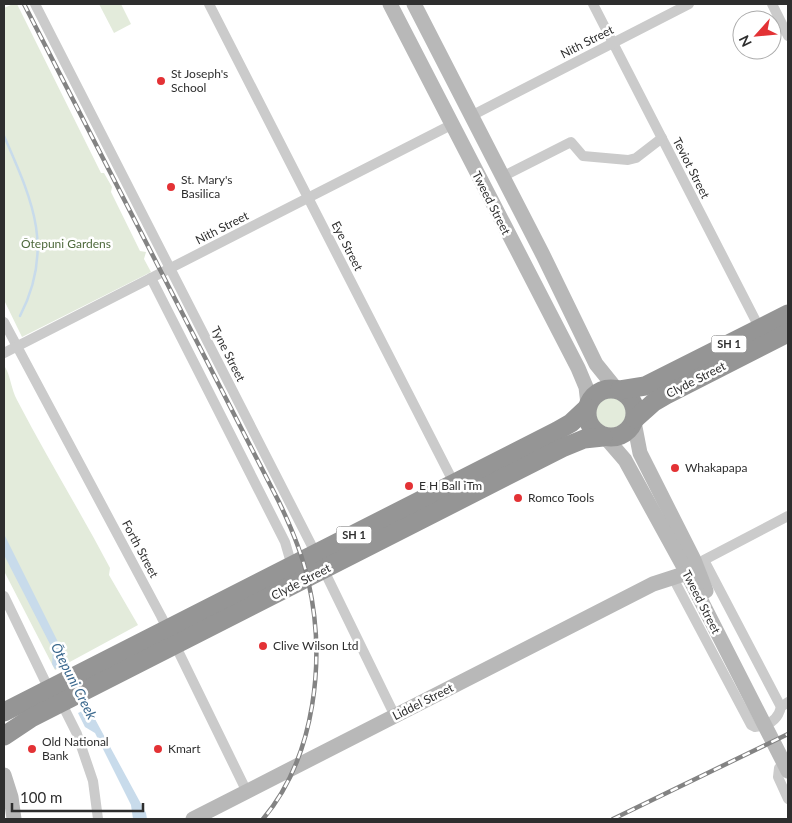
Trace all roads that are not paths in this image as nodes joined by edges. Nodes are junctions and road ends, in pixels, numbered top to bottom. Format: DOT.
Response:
graph roads {
  1 [pos="35,4"];
  2 [pos="209,4"];
  3 [pos="390,4"];
  4 [pos="414,4"];
  5 [pos="593,4"];
  6 [pos="688,4"];
  7 [pos="772,4"];
  8 [pos="788,36"];
  9 [pos="613,42"];
  10 [pos="463,100"];
  11 [pos="471,116"];
  12 [pos="451,125"];
  13 [pos="662,138"];
  14 [pos="460,140"];
  15 [pos="502,177"];
  16 [pos="308,198"];
  17 [pos="543,255"];
  18 [pos="523,265"];
  19 [pos="170,268"];
  20 [pos="151,278"];
  21 [pos="788,314"];
  22 [pos="4,322"];
  23 [pos="788,332"];
  24 [pos="764,336"];
  25 [pos="16,347"];
  26 [pos="4,353"];
  27 [pos="618,390"];
  28 [pos="588,406"];
  29 [pos="634,421"];
  30 [pos="604,438"];
  31 [pos="458,492"];
  32 [pos="788,516"];
  33 [pos="674,518"];
  34 [pos="677,555"];
  35 [pos="704,560"];
  36 [pos="320,562"];
  37 [pos="292,566"];
  38 [pos="680,575"];
  39 [pos="652,584"];
  40 [pos="4,596"];
  41 [pos="714,617"];
  42 [pos="171,638"];
  43 [pos="67,691"];
  44 [pos="785,704"];
  45 [pos="4,712"];
  46 [pos="395,716"];
  47 [pos="4,736"];
  48 [pos="788,753"];
  49 [pos="788,760"];
  50 [pos="4,775"];
  51 [pos="784,777"];
  52 [pos="247,792"];
  53 [pos="788,799"];
  54 [pos="14,819"];
  55 [pos="98,819"];
  56 [pos="193,819"];
  1 -- 19 [label="street, Tyne Street"];
  2 -- 16 [label="street, Eye Street"];
  3 -- 12 [label="main road, Tweed Street"];
  4 -- 10 [label="main road, Tweed Street"];
  5 -- 9 [label="street, Teviot Street"];
  6 -- 9 [label="street, Nith Street"];
  7 -- 8 [label="street"];
  9 -- 11 [label="street, Nith Street"];
  9 -- 13 [label="street, Teviot Street"];
  10 -- 11 [label="main road, Tweed Street"];
  10 -- 12 [label="main road"];
  11 -- 14 [label="main road"];
  11 -- 15 [label="main road, Tweed Street"];
  12 -- 14 [label="main road, Tweed Street"];
  12 -- 16 [label="street, Nith Street"];
  13 -- 15 [label="street"];
  13 -- 24 [label="street, Teviot Street"];
  14 -- 18 [label="main road, Tweed Street"];
  15 -- 17 [label="main road, Tweed Street"];
  16 -- 19 [label="street, Nith Street"];
  16 -- 31 [label="street, Eye Street"];
  17 -- 18 [label="main road"];
  17 -- 27 [label="main road, Tweed Street"];
  18 -- 28 [label="main road, Tweed Street"];
  19 -- 20 [label="street, Nith Street"];
  19 -- 36 [label="street, Tyne Street"];
  20 -- 25 [label="street, Nith Street"];
  20 -- 37 [label="street"];
  21 -- 24 [label="highway, Clyde Street / SH 1"];
  22 -- 25 [label="street, Forth Street"];
  23 -- 24 [label="highway, Clyde Street / SH 1"];
  24 -- 27 [label="highway, Clyde Street / SH 1"];
  24 -- 29 [label="highway, Clyde Street / SH 1"];
  25 -- 26 [label="street, Nith Street"];
  25 -- 42 [label="street, Forth Street"];
  27 -- 28 [label="highway, Clyde Street / SH 1"];
  27 -- 29 [label="highway"];
  28 -- 30 [label="highway"];
  28 -- 31 [label="highway, Clyde Street / SH 1"];
  29 -- 30 [label="highway, Clyde Street / SH 1"];
  29 -- 33 [label="main road, Tweed Street"];
  30 -- 31 [label="highway, Clyde Street / SH 1"];
  30 -- 34 [label="main road, Tweed Street"];
  31 -- 36 [label="highway, Clyde Street / SH 1"];
  32 -- 35 [label="street"];
  33 -- 35 [label="main road"];
  33 -- 38 [label="main road"];
  33 -- 41 [label="main road, Tweed Street"];
  34 -- 38 [label="main road, Tweed Street"];
  34 -- 39 [label="main road, Liddel Street"];
  35 -- 44 [label="street"];
  36 -- 37 [label="highway, Clyde Street / SH 1"];
  36 -- 42 [label="highway, Clyde Street / SH 1"];
  36 -- 46 [label="street, Tyne Street"];
  37 -- 42 [label="highway, Clyde Street / SH 1"];
  38 -- 39 [label="main road, Liddel Street"];
  38 -- 41 [label="main road, Tweed Street"];
  38 -- 44 [label="street"];
  39 -- 46 [label="main road, Liddel Street"];
  40 -- 43 [label="street"];
  41 -- 48 [label="main road, Tweed Street"];
  41 -- 51 [label="main road, Tweed Street"];
  42 -- 43 [label="highway, Clyde Street / SH 1"];
  42 -- 52 [label="street, Forth Street"];
  43 -- 45 [label="highway, Clyde Street / SH 1"];
  43 -- 47 [label="highway, Clyde Street / SH 1"];
  43 -- 55 [label="street"];
  46 -- 52 [label="main road, Liddel Street"];
  49 -- 51 [label="street"];
  50 -- 54 [label="main road"];
  51 -- 53 [label="street"];
  52 -- 56 [label="main road, Liddel Street"];
}
